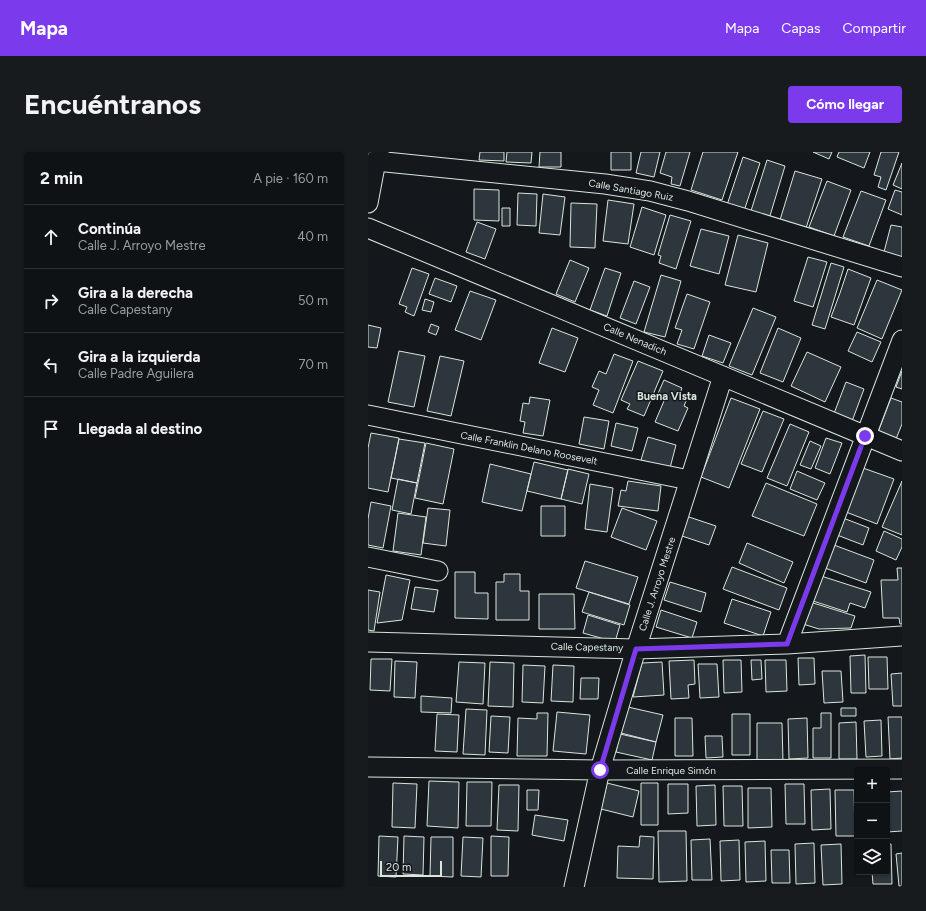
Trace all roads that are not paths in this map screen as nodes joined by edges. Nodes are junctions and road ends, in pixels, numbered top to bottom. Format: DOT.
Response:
graph roads {
  1 [pos="380,155"];
  2 [pos="368,203"];
  3 [pos="368,228"];
  4 [pos="902,267"];
  5 [pos="902,340"];
  6 [pos="723,376"];
  7 [pos="368,415"];
  8 [pos="865,436"];
  9 [pos="902,451"];
  10 [pos="690,480"];
  11 [pos="368,557"];
  12 [pos="438,571"];
  13 [pos="902,636"];
  14 [pos="368,642"];
  15 [pos="787,644"];
  16 [pos="636,649"];
  17 [pos="368,767"];
  18 [pos="902,769"];
  19 [pos="600,770"];
  20 [pos="574,887"];
  1 -- 2 [label="street"];
  1 -- 4 [label="street, Calle Santiago Ruiz"];
  3 -- 6 [label="street, Calle Nenadich"];
  5 -- 8 [label="street"];
  6 -- 8 [label="street, Calle Nenadich"];
  6 -- 10 [label="street, Calle J. Arroyo Mestre"];
  7 -- 10 [label="street, Calle Franklin Delano Roosevelt"];
  8 -- 9 [label="street, Calle Nenadich"];
  8 -- 15 [label="street"];
  10 -- 16 [label="street, Calle J. Arroyo Mestre"];
  11 -- 12 [label="street"];
  13 -- 15 [label="street, Calle Capestany"];
  14 -- 16 [label="street, Calle Capestany"];
  15 -- 16 [label="street, Calle Capestany"];
  16 -- 19 [label="street, Calle J. Arroyo Mestre"];
  17 -- 19 [label="street, Calle Enrique Simón"];
  18 -- 19 [label="street, Calle Enrique Simón"];
  19 -- 20 [label="street, Calle J. Arroyo Mestre"];
}
